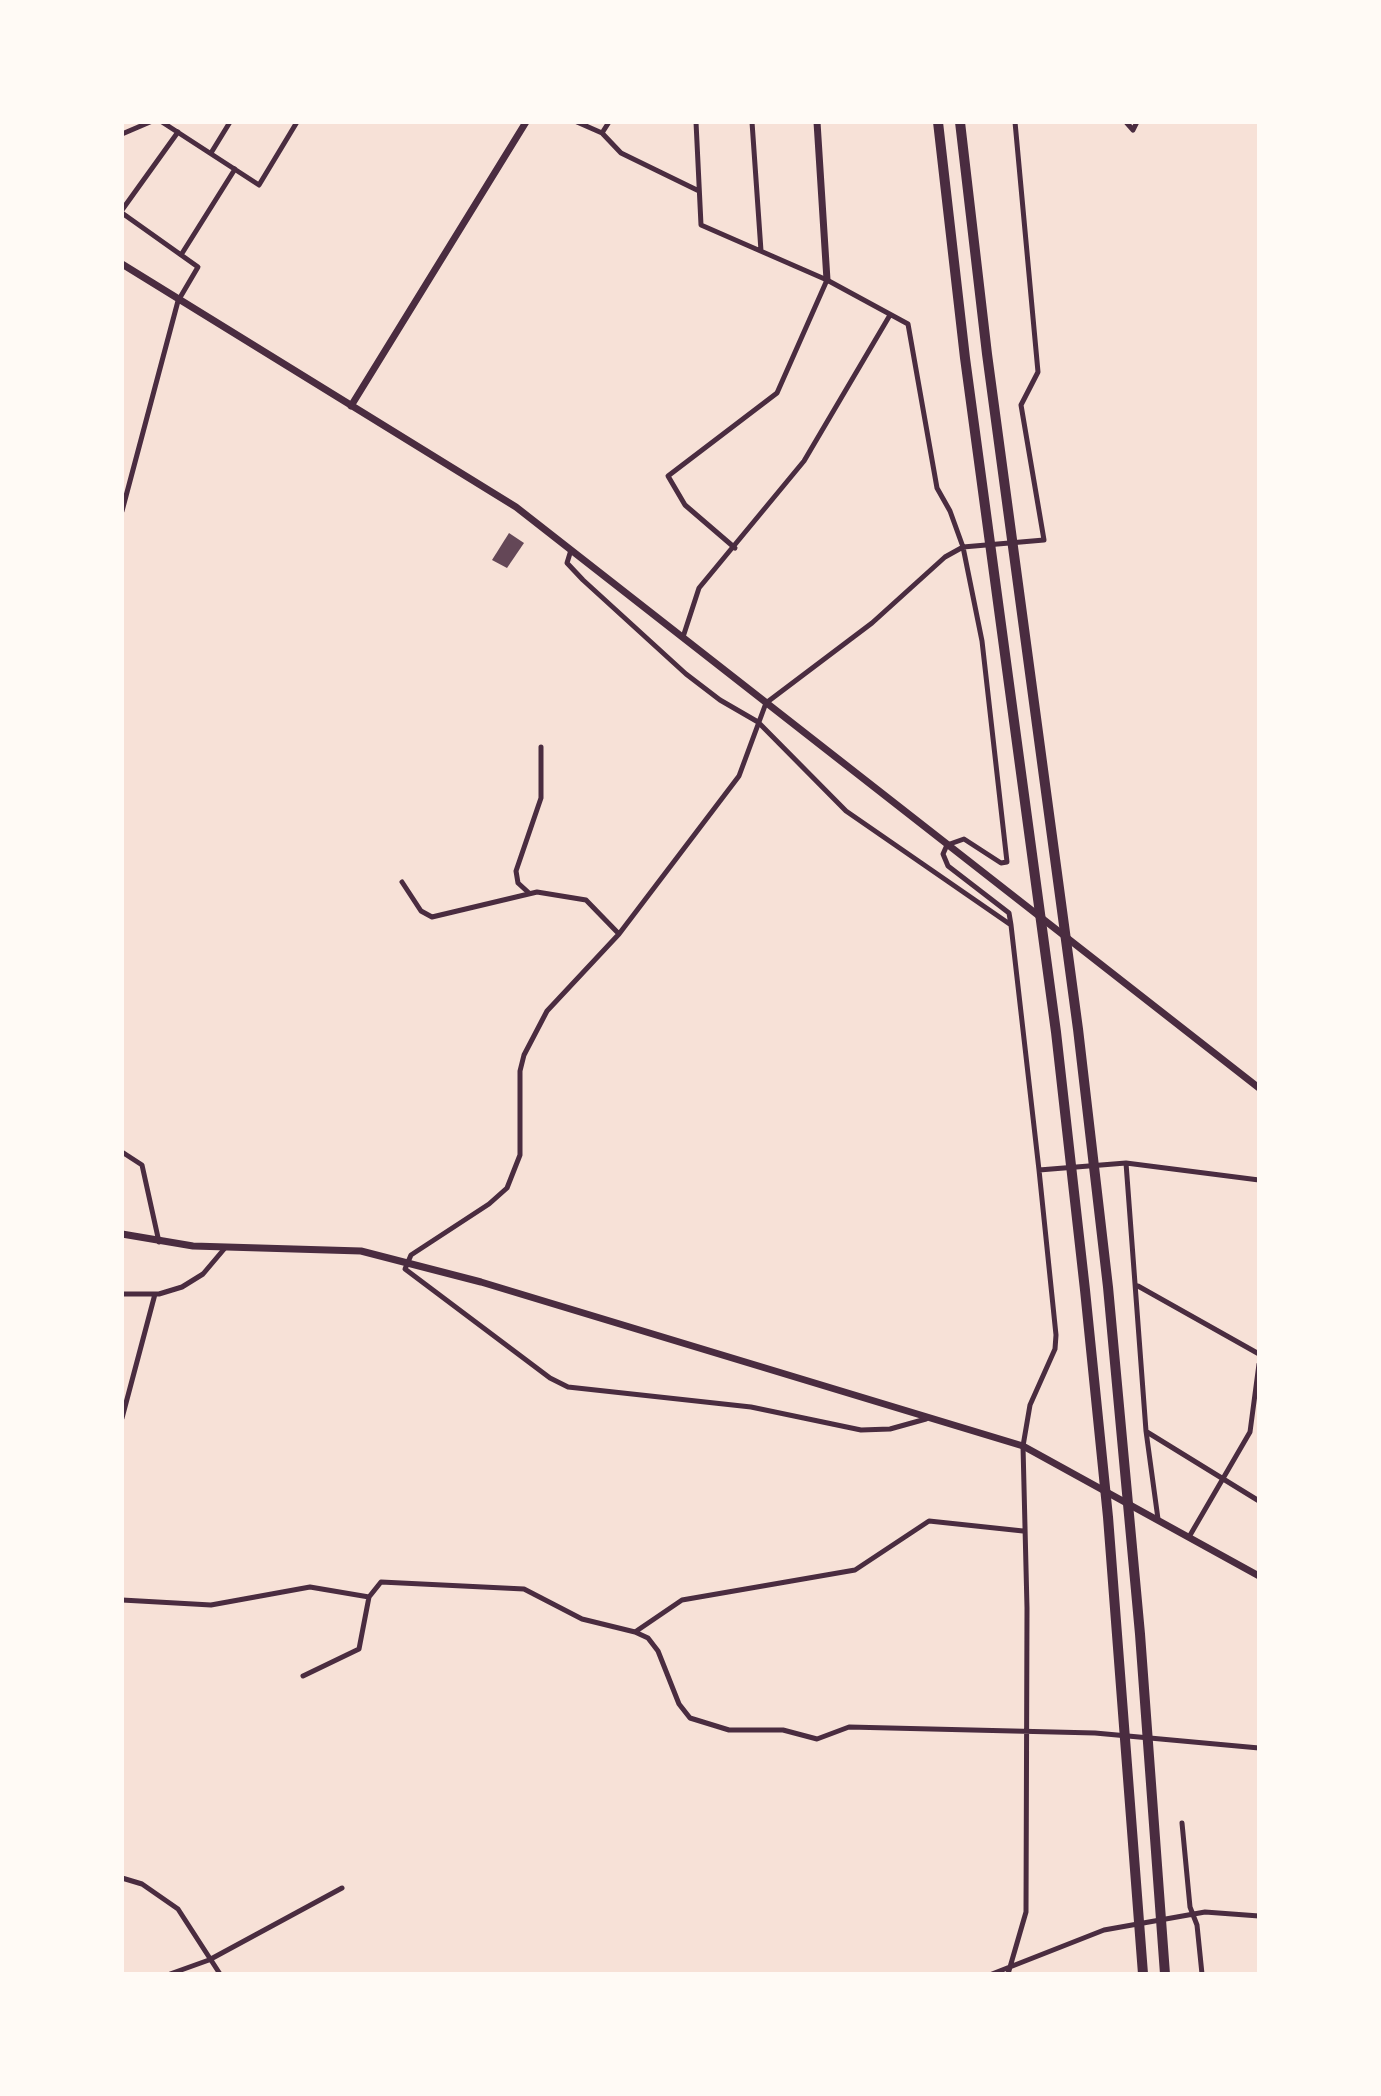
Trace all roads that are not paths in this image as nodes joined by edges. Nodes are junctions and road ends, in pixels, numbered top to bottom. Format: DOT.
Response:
graph roads {
  1 [pos="150,122"];
  2 [pos="162,122"];
  3 [pos="230,122"];
  4 [pos="297,122"];
  5 [pos="526,122"];
  6 [pos="577,122"];
  7 [pos="609,122"];
  8 [pos="696,122"];
  9 [pos="752,122"];
  10 [pos="817,122"];
  11 [pos="938,122"];
  12 [pos="960,122"];
  13 [pos="1015,122"];
  14 [pos="1126,122"];
  15 [pos="1137,122"];
  16 [pos="178,132"];
  17 [pos="602,133"];
  18 [pos="122,134"];
  19 [pos="211,153"];
  20 [pos="235,169"];
  21 [pos="699,191"];
  22 [pos="122,212"];
  23 [pos="761,251"];
  24 [pos="181,255"];
  25 [pos="122,264"];
  26 [pos="827,280"];
  27 [pos="178,301"];
  28 [pos="891,315"];
  29 [pos="351,406"];
  30 [pos="122,511"];
  31 [pos="963,547"];
  32 [pos="735,548"];
  33 [pos="571,550"];
  34 [pos="683,638"];
  35 [pos="766,703"];
  36 [pos="758,722"];
  37 [pos="541,747"];
  38 [pos="947,845"];
  39 [pos="402,882"];
  40 [pos="530,894"];
  41 [pos="1011,925"];
  42 [pos="619,934"];
  43 [pos="1259,1088"];
  44 [pos="122,1152"];
  45 [pos="1126,1163"];
  46 [pos="1042,1170"];
  47 [pos="1259,1180"];
  48 [pos="122,1234"];
  49 [pos="159,1242"];
  50 [pos="225,1248"];
  51 [pos="407,1263"];
  52 [pos="1138,1286"];
  53 [pos="122,1294"];
  54 [pos="155,1294"];
  55 [pos="1259,1354"];
  56 [pos="1259,1364"];
  57 [pos="122,1418"];
  58 [pos="930,1418"];
  59 [pos="1146,1431"];
  60 [pos="1023,1446"];
  61 [pos="1221,1480"];
  62 [pos="1259,1501"];
  63 [pos="1158,1519"];
  64 [pos="1023,1531"];
  65 [pos="1189,1537"];
  66 [pos="1259,1576"];
  67 [pos="369,1597"];
  68 [pos="122,1600"];
  69 [pos="635,1632"];
  70 [pos="303,1676"];
  71 [pos="1024,1731"];
  72 [pos="1259,1748"];
  73 [pos="1182,1823"];
  74 [pos="122,1878"];
  75 [pos="342,1888"];
  76 [pos="1193,1914"];
  77 [pos="1259,1916"];
  78 [pos="209,1960"];
  79 [pos="1009,1972"];
  80 [pos="170,1974"];
  81 [pos="220,1974"];
  82 [pos="992,1974"];
  83 [pos="1143,1974"];
  84 [pos="1165,1974"];
  85 [pos="1202,1974"];
  1 -- 18 [label="street"];
  2 -- 16 [label="street"];
  3 -- 19 [label="street"];
  4 -- 20 [label="street"];
  5 -- 29 [label="street"];
  6 -- 17 [label="street"];
  7 -- 17 [label="street"];
  8 -- 21 [label="street"];
  9 -- 23 [label="street"];
  10 -- 26 [label="street"];
  11 -- 83 [label="highway"];
  12 -- 84 [label="highway"];
  13 -- 31 [label="street"];
  14 -- 15 [label="street"];
  16 -- 19 [label="street"];
  16 -- 22 [label="street"];
  17 -- 21 [label="street"];
  19 -- 20 [label="street"];
  20 -- 24 [label="street"];
  21 -- 23 [label="street"];
  22 -- 24 [label="street"];
  23 -- 26 [label="street"];
  24 -- 27 [label="street"];
  25 -- 27 [label="street"];
  26 -- 28 [label="street"];
  26 -- 32 [label="street"];
  27 -- 29 [label="street"];
  27 -- 30 [label="street"];
  28 -- 31 [label="street"];
  28 -- 32 [label="street"];
  29 -- 33 [label="street"];
  31 -- 35 [label="street"];
  31 -- 38 [label="street"];
  32 -- 34 [label="street"];
  33 -- 34 [label="street"];
  33 -- 36 [label="street"];
  34 -- 35 [label="street"];
  35 -- 36 [label="street"];
  35 -- 38 [label="street"];
  36 -- 41 [label="street"];
  36 -- 42 [label="street"];
  37 -- 40 [label="street"];
  38 -- 41 [label="street"];
  38 -- 43 [label="street"];
  39 -- 40 [label="street"];
  40 -- 42 [label="street"];
  41 -- 46 [label="street"];
  42 -- 51 [label="street"];
  44 -- 49 [label="street"];
  45 -- 46 [label="street"];
  45 -- 47 [label="street"];
  45 -- 52 [label="street"];
  46 -- 60 [label="street"];
  48 -- 49 [label="street"];
  49 -- 50 [label="street"];
  50 -- 51 [label="street"];
  50 -- 54 [label="street"];
  51 -- 58 [label="street"];
  51 -- 58 [label="street"];
  52 -- 55 [label="street"];
  52 -- 59 [label="street"];
  53 -- 54 [label="street"];
  54 -- 57 [label="street"];
  56 -- 61 [label="street"];
  58 -- 60 [label="street"];
  59 -- 61 [label="street"];
  59 -- 63 [label="street"];
  60 -- 63 [label="street"];
  60 -- 64 [label="street"];
  61 -- 62 [label="street"];
  61 -- 65 [label="street"];
  63 -- 65 [label="street"];
  64 -- 69 [label="street"];
  64 -- 71 [label="street"];
  65 -- 66 [label="street"];
  67 -- 68 [label="street"];
  67 -- 69 [label="street"];
  67 -- 70 [label="street"];
  69 -- 71 [label="street"];
  71 -- 72 [label="street"];
  71 -- 79 [label="street"];
  73 -- 76 [label="street"];
  74 -- 78 [label="street"];
  75 -- 78 [label="street"];
  76 -- 77 [label="street"];
  76 -- 79 [label="street"];
  76 -- 85 [label="street"];
  78 -- 80 [label="street"];
  78 -- 81 [label="street"];
  79 -- 82 [label="street"];
}
